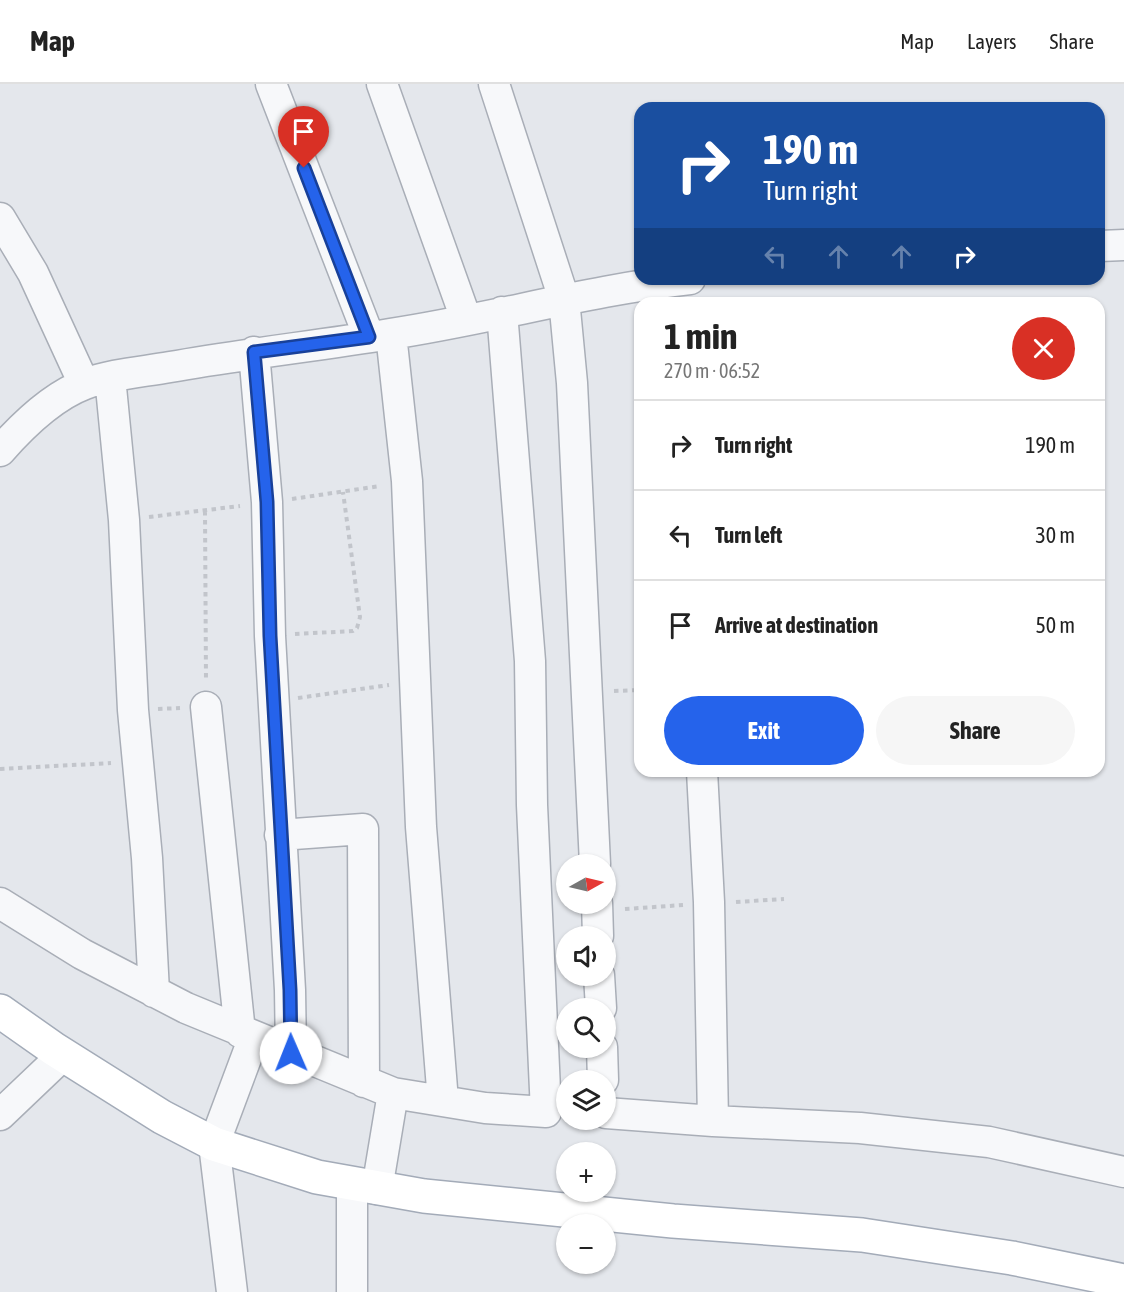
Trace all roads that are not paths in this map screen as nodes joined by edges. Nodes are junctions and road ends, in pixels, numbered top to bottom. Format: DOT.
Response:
graph roads {
  1 [pos="271,84"];
  2 [pos="382,84"];
  3 [pos="494,84"];
  4 [pos="0,218"];
  5 [pos="1124,245"];
  6 [pos="1105,246"];
  7 [pos="675,288"];
  8 [pos="564,299"];
  9 [pos="502,312"];
  10 [pos="466,319"];
  11 [pos="380,336"];
  12 [pos="254,352"];
  13 [pos="97,381"];
  14 [pos="0,451"];
  15 [pos="206,707"];
  16 [pos="702,777"];
  17 [pos="280,835"];
  18 [pos="595,854"];
  19 [pos="0,903"];
  20 [pos="154,992"];
  21 [pos="0,1011"];
  22 [pos="247,1035"];
  23 [pos="291,1053"];
  24 [pos="63,1055"];
  25 [pos="364,1082"];
  26 [pos="393,1093"];
  27 [pos="556,1100"];
  28 [pos="443,1101"];
  29 [pos="556,1112"];
  30 [pos="616,1114"];
  31 [pos="0,1115"];
  32 [pos="713,1121"];
  33 [pos="214,1143"];
  34 [pos="1124,1172"];
  35 [pos="364,1187"];
  36 [pos="1124,1281"];
  37 [pos="232,1292"];
  38 [pos="352,1292"];
  1 -- 11 [label="street"];
  2 -- 10 [label="street"];
  3 -- 8 [label="street"];
  4 -- 13 [label="street"];
  5 -- 6 [label="street"];
  7 -- 8 [label="street"];
  8 -- 9 [label="street"];
  8 -- 18 [label="street"];
  9 -- 10 [label="street"];
  9 -- 27 [label="street"];
  10 -- 11 [label="street"];
  11 -- 12 [label="street"];
  11 -- 28 [label="street"];
  12 -- 13 [label="street"];
  12 -- 17 [label="street"];
  13 -- 14 [label="street"];
  13 -- 20 [label="street"];
  15 -- 22 [label="street"];
  16 -- 32 [label="street"];
  17 -- 23 [label="street"];
  17 -- 25 [label="street"];
  19 -- 20 [label="street"];
  20 -- 22 [label="street"];
  21 -- 24 [label="main road"];
  22 -- 23 [label="street"];
  22 -- 33 [label="street"];
  23 -- 25 [label="street"];
  24 -- 31 [label="street"];
  24 -- 33 [label="main road"];
  25 -- 26 [label="street"];
  26 -- 28 [label="street"];
  26 -- 35 [label="street"];
  28 -- 29 [label="street"];
  30 -- 32 [label="street"];
  32 -- 34 [label="street"];
  33 -- 35 [label="main road"];
  33 -- 37 [label="street"];
  35 -- 36 [label="main road"];
  35 -- 38 [label="street"];
}
